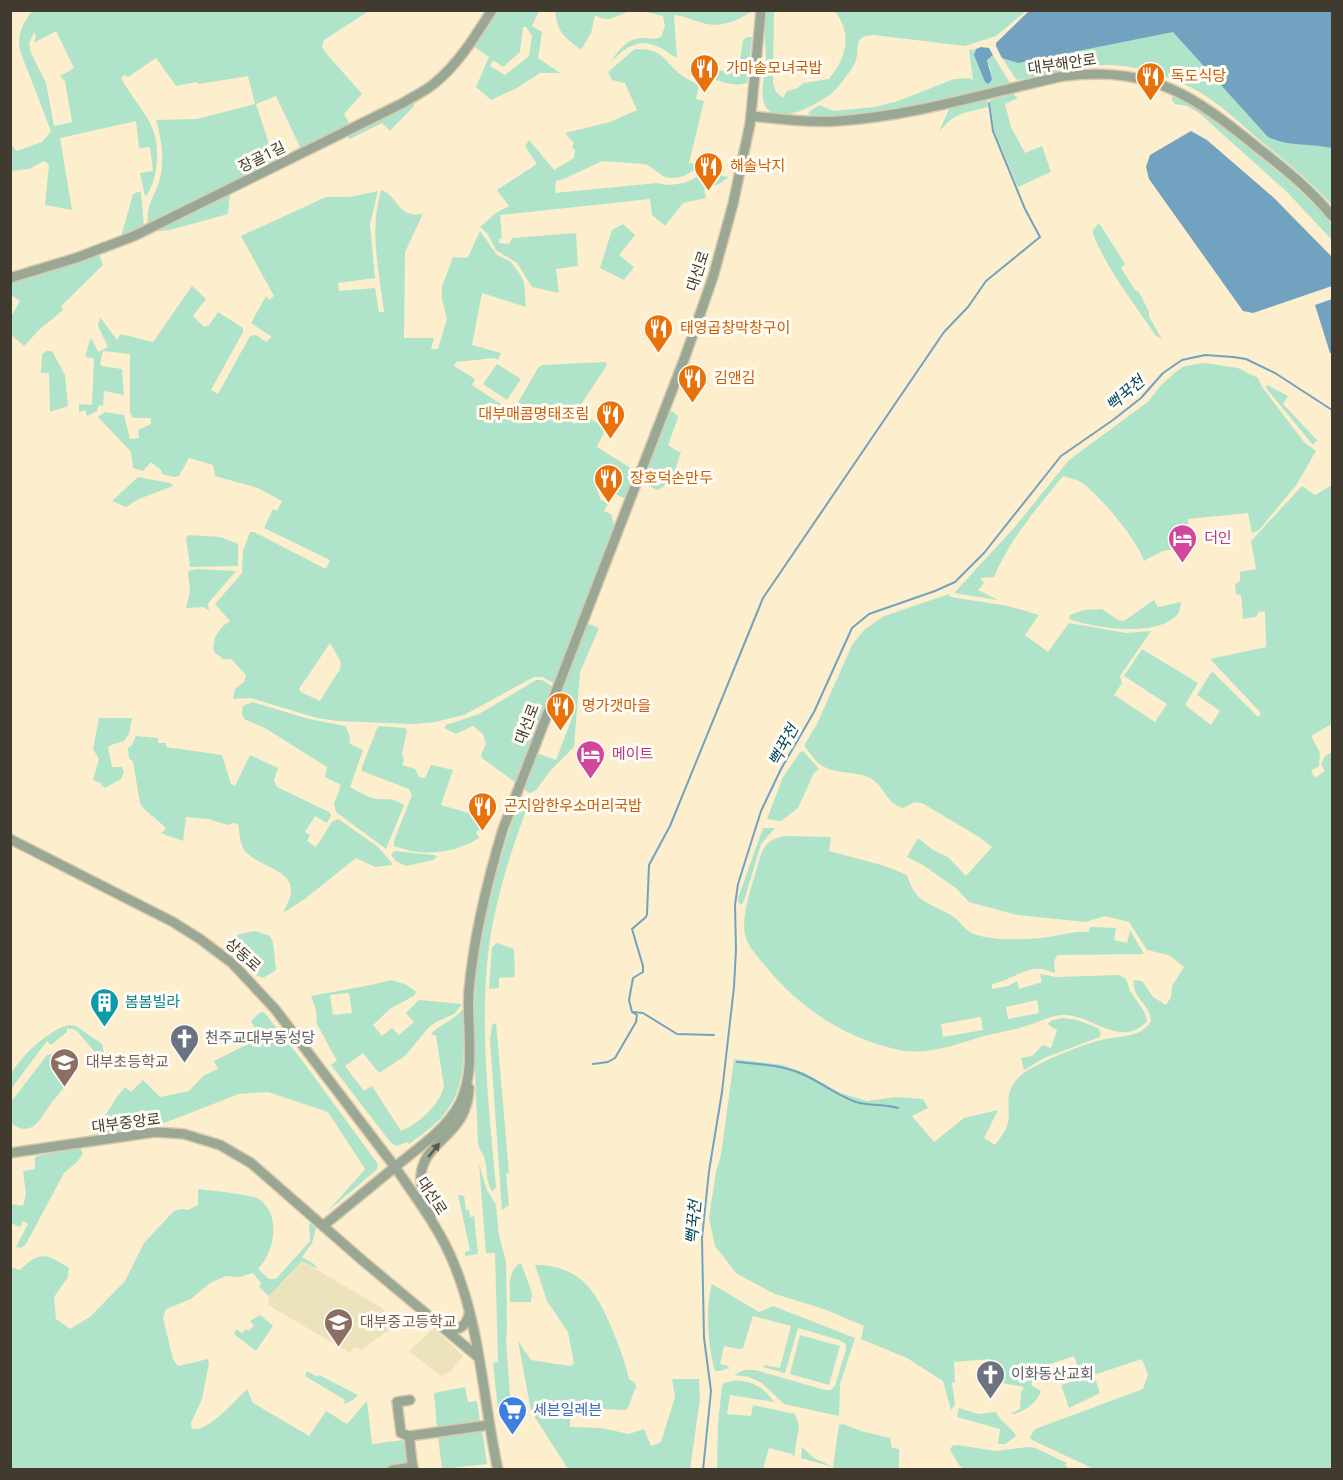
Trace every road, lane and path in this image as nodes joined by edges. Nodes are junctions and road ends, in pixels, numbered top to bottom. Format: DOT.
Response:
graph roads {
  1 [pos="492,10"];
  2 [pos="761,10"];
  3 [pos="751,116"];
  4 [pos="1332,216"];
  5 [pos="10,278"];
  6 [pos="10,839"];
  7 [pos="470,1068"];
  8 [pos="10,1153"];
  9 [pos="395,1167"];
  10 [pos="433,1224"];
  11 [pos="323,1226"];
  12 [pos="470,1313"];
  13 [pos="445,1328"];
  14 [pos="478,1357"];
  15 [pos="410,1400"];
  16 [pos="489,1425"];
  17 [pos="409,1436"];
  18 [pos="413,1468"];
  19 [pos="392,1470"];
  20 [pos="498,1470"];
  1 -- 5 [label="street, 장골1길"];
  2 -- 3 [label="street, 대선로"];
  3 -- 4 [label="street, 대부해안로"];
  3 -- 7 [label="street, 대선로"];
  6 -- 9 [label="street, 상동로"];
  7 -- 9 [label="street, 대선로"];
  10 -- 7 [label="street, one-way"];
  8 -- 11 [label="street, 대부중앙로"];
  9 -- 10 [label="street, 대선로"];
  9 -- 11 [label="street"];
  10 -- 12 [label="street, 대선로"];
  11 -- 13 [label="street, 대부중앙로"];
  12 -- 13 [label="street"];
  12 -- 14 [label="street, 대선로"];
  13 -- 14 [label="street, 대부중앙로"];
  14 -- 16 [label="street, 대선로"];
  15 -- 17 [label="street"];
  16 -- 17 [label="street"];
  16 -- 20 [label="street, 대선로"];
  17 -- 18 [label="street"];
  18 -- 19 [label="street"];
}
